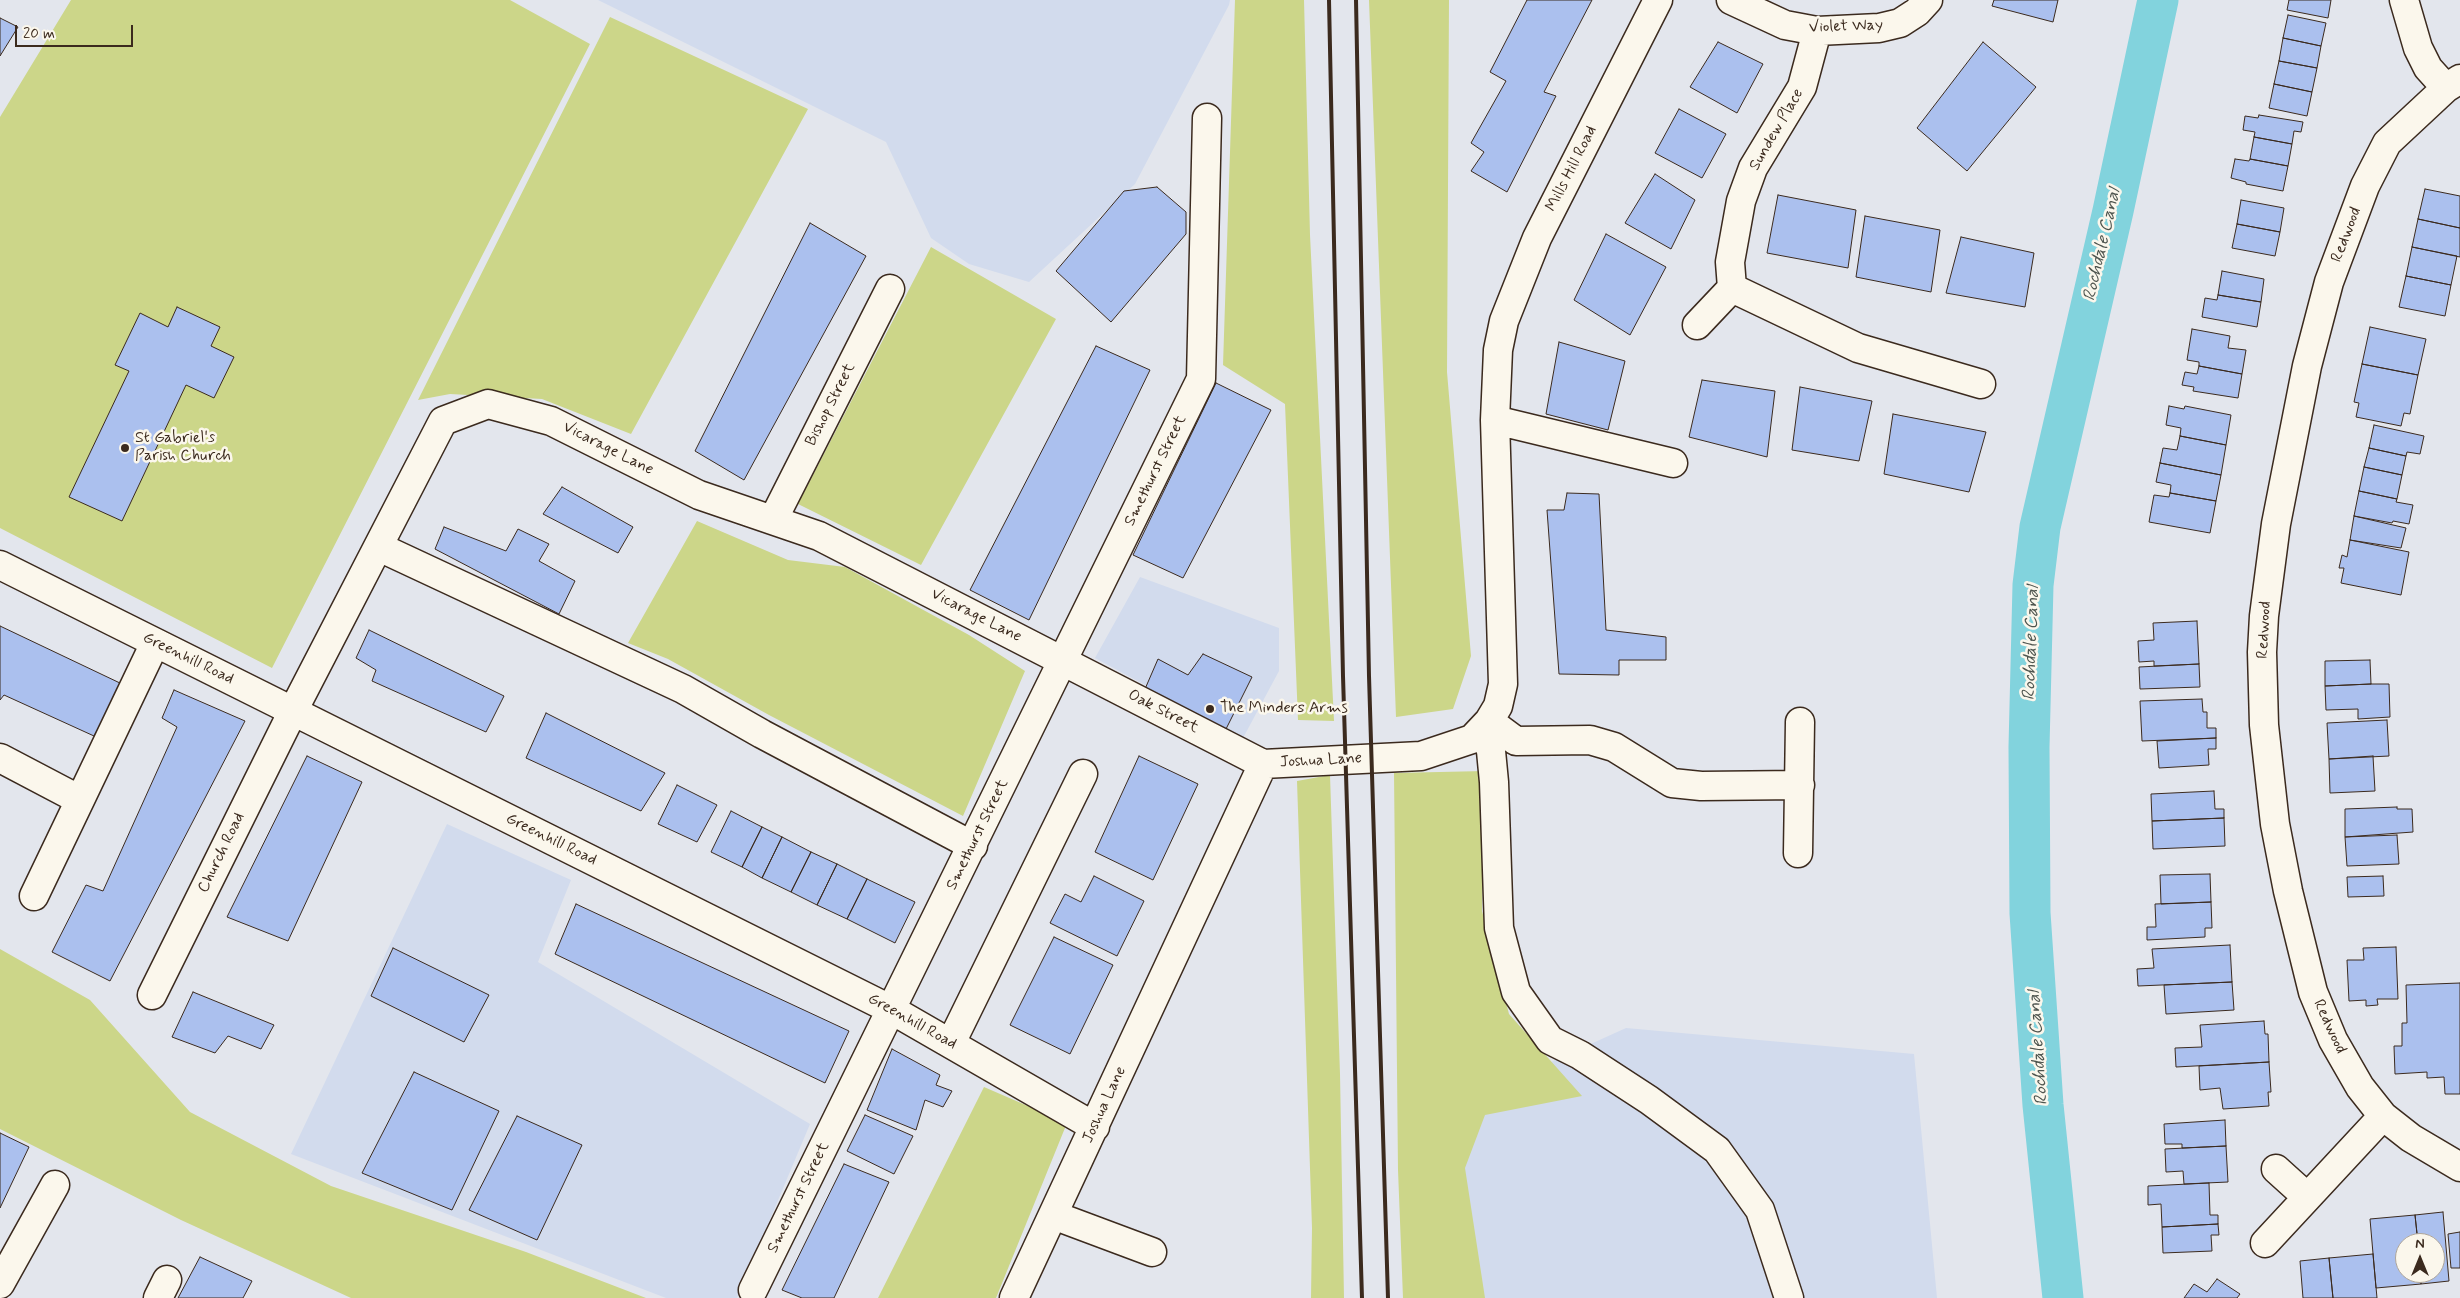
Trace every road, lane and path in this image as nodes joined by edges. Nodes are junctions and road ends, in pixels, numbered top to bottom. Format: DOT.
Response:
graph roads {
  1 [pos="1658,0"];
  2 [pos="1730,0"];
  3 [pos="1928,0"];
  4 [pos="2404,0"];
  5 [pos="1817,30"];
  6 [pos="2453,83"];
  7 [pos="1207,118"];
  8 [pos="1732,288"];
  9 [pos="890,289"];
  10 [pos="1697,326"];
  11 [pos="1499,344"];
  12 [pos="1981,384"];
  13 [pos="1495,420"];
  14 [pos="1673,463"];
  15 [pos="773,520"];
  16 [pos="379,548"];
  17 [pos="0,565"];
  18 [pos="155,642"];
  19 [pos="1064,661"];
  20 [pos="293,711"];
  21 [pos="1800,722"];
  22 [pos="1486,724"];
  23 [pos="0,758"];
  24 [pos="1263,764"];
  25 [pos="1082,774"];
  26 [pos="1800,785"];
  27 [pos="80,800"];
  28 [pos="973,846"];
  29 [pos="1798,854"];
  30 [pos="34,896"];
  31 [pos="152,995"];
  32 [pos="892,1010"];
  33 [pos="951,1043"];
  34 [pos="2383,1116"];
  35 [pos="1095,1127"];
  36 [pos="2460,1167"];
  37 [pos="2276,1169"];
  38 [pos="55,1185"];
  39 [pos="2308,1197"];
  40 [pos="1053,1215"];
  41 [pos="2265,1244"];
  42 [pos="1152,1252"];
  43 [pos="0,1284"];
  44 [pos="753,1290"];
  45 [pos="1014,1298"];
  46 [pos="1789,1298"];
  1 -- 11 [label="street, Mills Hill Road"];
  2 -- 5 [label="street, Violet Way"];
  3 -- 5 [label="street, Violet Way"];
  4 -- 6 [label="street"];
  5 -- 8 [label="street, Sundew Place"];
  6 -- 34 [label="street, Redwood"];
  7 -- 19 [label="street, Smethurst Street"];
  8 -- 10 [label="street"];
  8 -- 12 [label="street"];
  9 -- 15 [label="street, Bishop Street"];
  11 -- 13 [label="street, Joshua Lane"];
  13 -- 14 [label="street"];
  13 -- 22 [label="street, Joshua Lane"];
  15 -- 16 [label="street, Vicarage Lane"];
  15 -- 19 [label="street, Vicarage Lane"];
  16 -- 20 [label="street, Vicarage Lane"];
  16 -- 28 [label="street"];
  17 -- 18 [label="street, Greenhill Road"];
  18 -- 20 [label="street, Greenhill Road"];
  18 -- 27 [label="street"];
  19 -- 24 [label="street, Oak Street"];
  19 -- 28 [label="street, Smethurst Street"];
  20 -- 31 [label="street, Church Road"];
  20 -- 32 [label="street, Greenhill Road"];
  21 -- 26 [label="street"];
  22 -- 24 [label="street, Joshua Lane"];
  22 -- 26 [label="street"];
  22 -- 46 [label="street"];
  23 -- 27 [label="street"];
  24 -- 35 [label="street, Joshua Lane"];
  25 -- 33 [label="street"];
  26 -- 29 [label="street"];
  27 -- 30 [label="street"];
  28 -- 32 [label="street, Smethurst Street"];
  32 -- 33 [label="street, Greenhill Road"];
  32 -- 44 [label="street, Smethurst Street"];
  33 -- 35 [label="street, Greenhill Road"];
  34 -- 36 [label="street, Redwood"];
  34 -- 39 [label="street"];
  35 -- 40 [label="street, Joshua Lane"];
  37 -- 39 [label="street"];
  38 -- 43 [label="street"];
  39 -- 41 [label="street"];
  40 -- 42 [label="street"];
  40 -- 45 [label="street, Joshua Lane"];
}
